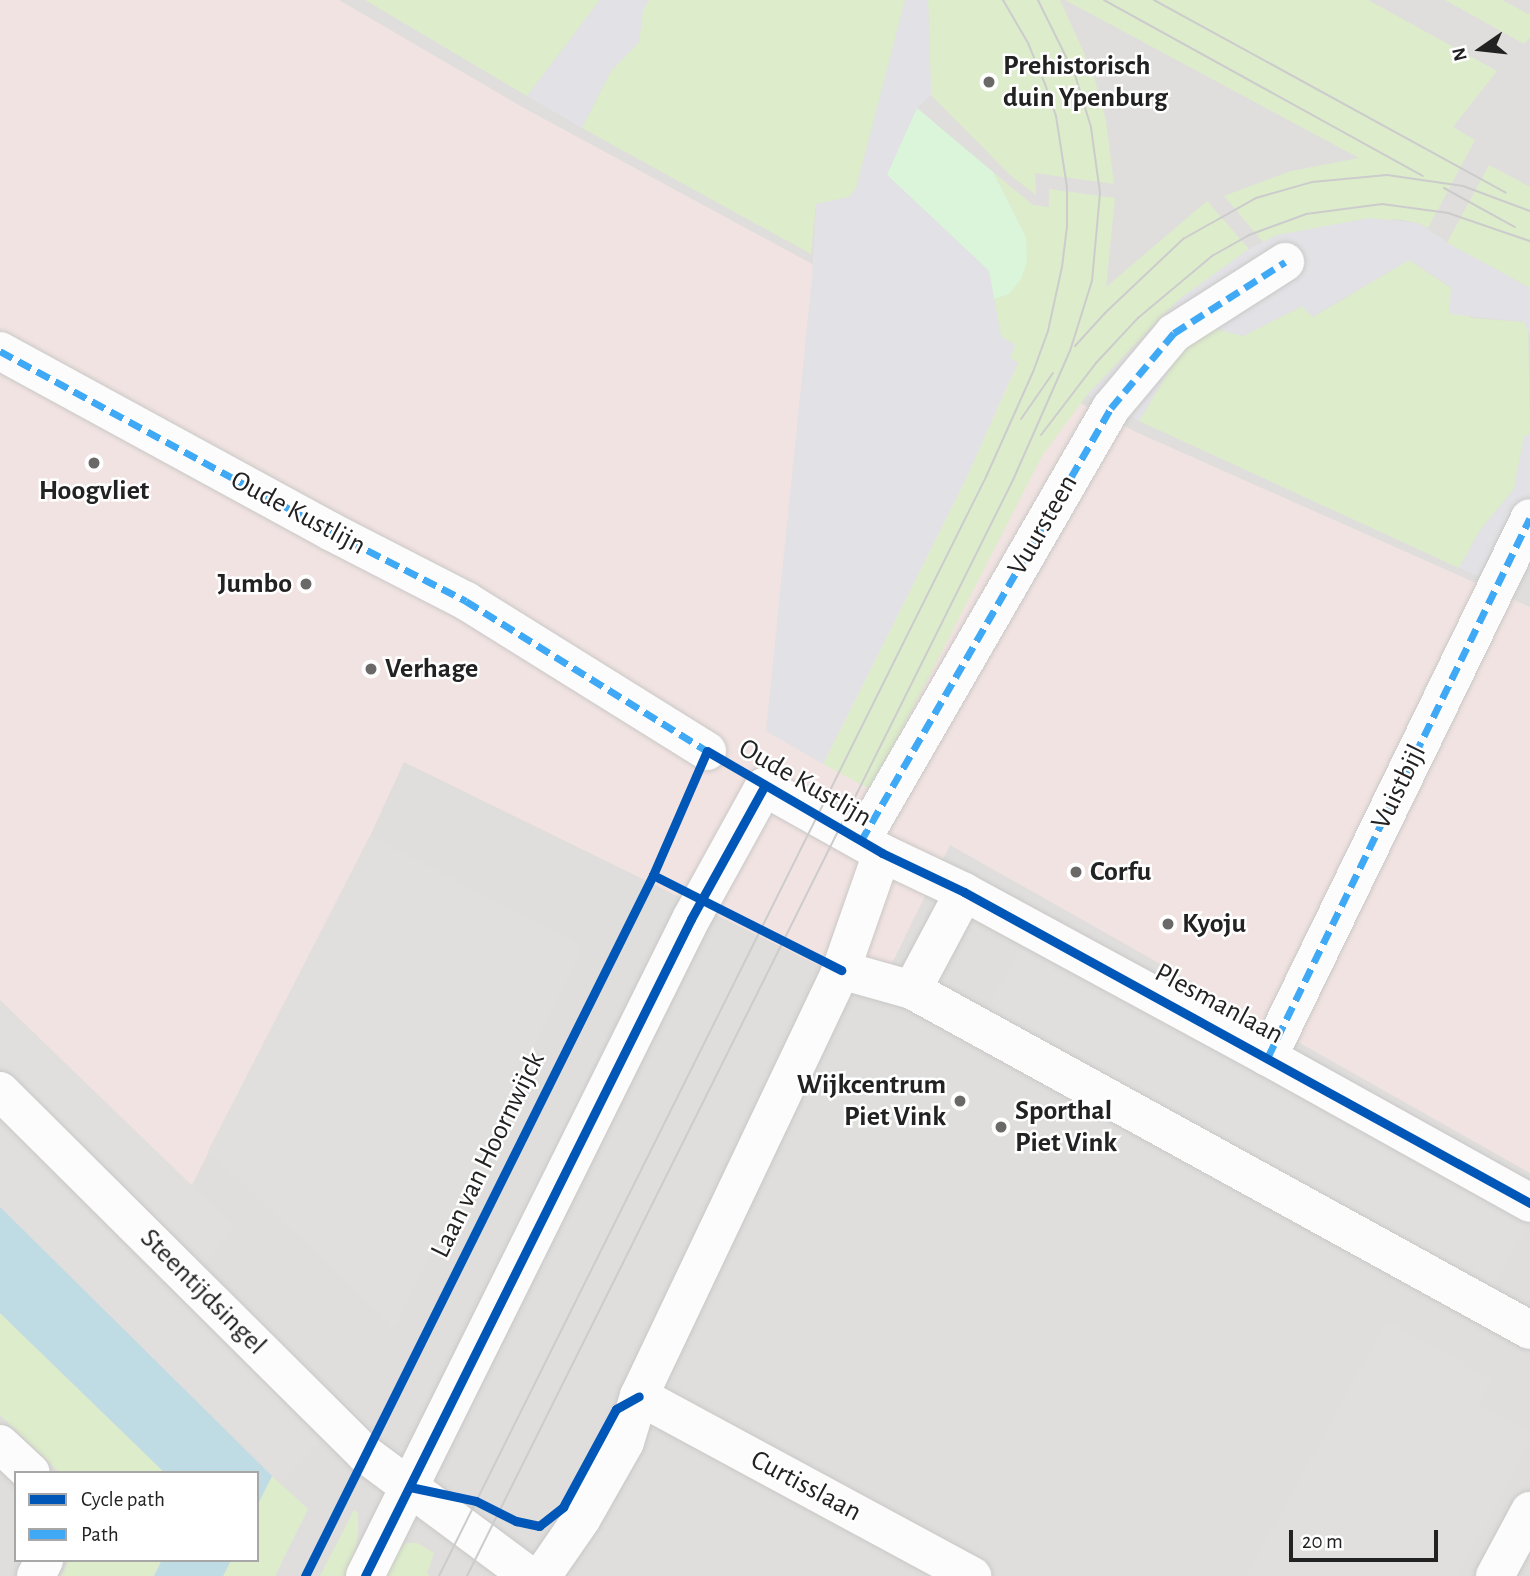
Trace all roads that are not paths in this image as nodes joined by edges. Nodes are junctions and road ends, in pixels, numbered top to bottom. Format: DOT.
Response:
graph roads {
  1 [pos="1285,262"];
  2 [pos="0,351"];
  3 [pos="1530,518"];
  4 [pos="707,751"];
  5 [pos="871,847"];
  6 [pos="964,892"];
  7 [pos="841,970"];
  8 [pos="912,990"];
  9 [pos="1268,1057"];
  10 [pos="0,1091"];
  11 [pos="1530,1203"];
  12 [pos="1530,1330"];
  13 [pos="639,1396"];
  14 [pos="0,1444"];
  15 [pos="29,1471"];
  16 [pos="410,1487"];
  17 [pos="1530,1511"];
  18 [pos="365,1576"];
  19 [pos="529,1576"];
  20 [pos="542,1576"];
  21 [pos="972,1576"];
  22 [pos="1495,1576"];
  1 -- 5 [label="street, Vuursteen"];
  2 -- 4 [label="street, Oude Kustlijn"];
  3 -- 9 [label="street, Vuistbijl"];
  5 -- 6 [label="street, Plesmanlaan"];
  5 -- 7 [label="street"];
  5 -- 16 [label="street, Oude Kustlijn"];
  6 -- 8 [label="street"];
  6 -- 9 [label="street, Plesmanlaan"];
  7 -- 8 [label="street"];
  7 -- 13 [label="street"];
  8 -- 12 [label="street"];
  9 -- 11 [label="street, Plesmanlaan"];
  10 -- 16 [label="street, Steentijdsingel"];
  13 -- 20 [label="street"];
  13 -- 21 [label="street, Curtisslaan"];
  14 -- 15 [label="street"];
  16 -- 18 [label="street"];
  16 -- 19 [label="street, Steentijdsingel"];
  17 -- 22 [label="street"];
}
